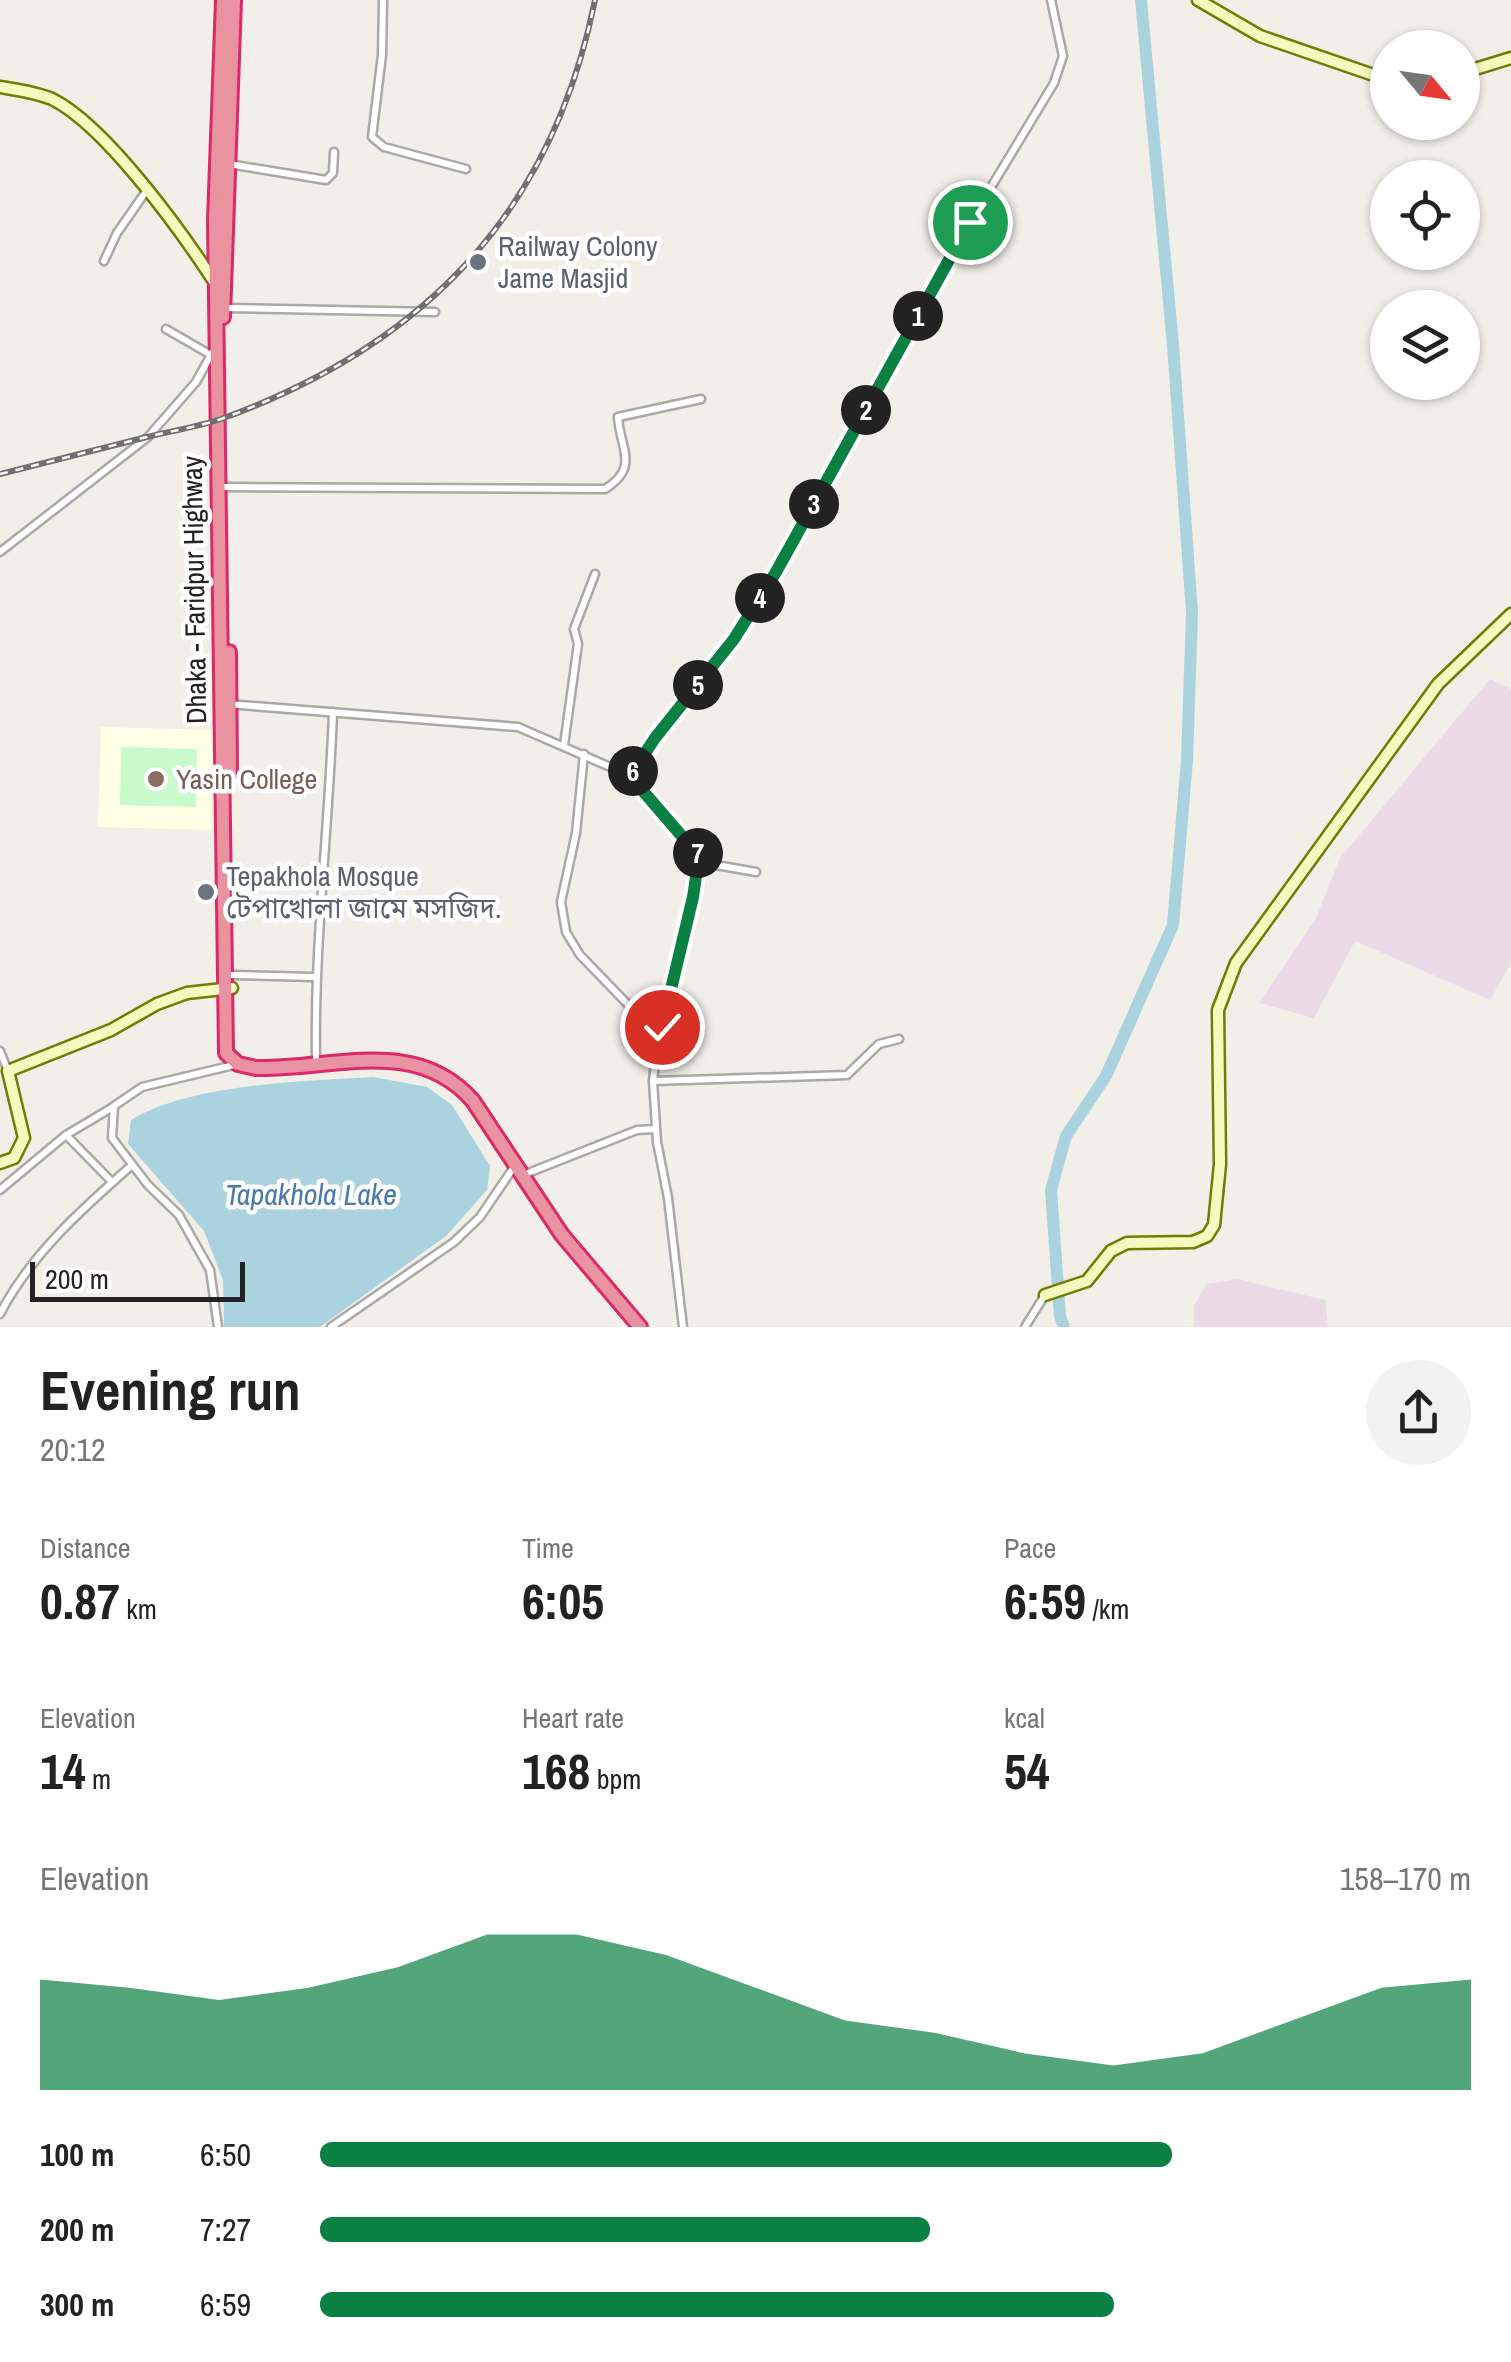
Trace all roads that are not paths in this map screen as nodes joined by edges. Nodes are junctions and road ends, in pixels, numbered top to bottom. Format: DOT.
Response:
graph roads {
  1 [pos="223,0"];
  2 [pos="234,0"];
  3 [pos="383,0"];
  4 [pos="1051,0"];
  5 [pos="1198,0"];
  6 [pos="1511,58"];
  7 [pos="1480,68"];
  8 [pos="1370,74"];
  9 [pos="0,87"];
  10 [pos="223,144"];
  11 [pos="334,152"];
  12 [pos="228,164"];
  13 [pos="466,169"];
  14 [pos="147,190"];
  15 [pos="104,261"];
  16 [pos="220,283"];
  17 [pos="224,308"];
  18 [pos="435,312"];
  19 [pos="166,329"];
  20 [pos="213,351"];
  21 [pos="700,399"];
  22 [pos="225,487"];
  23 [pos="0,552"];
  24 [pos="595,574"];
  25 [pos="1511,614"];
  26 [pos="224,626"];
  27 [pos="226,704"];
  28 [pos="334,712"];
  29 [pos="564,745"];
  30 [pos="584,754"];
  31 [pos="630,776"];
  32 [pos="699,862"];
  33 [pos="756,872"];
  34 [pos="314,978"];
  35 [pos="230,984"];
  36 [pos="899,1039"];
  37 [pos="0,1051"];
  38 [pos="656,1054"];
  39 [pos="316,1058"];
  40 [pos="404,1059"];
  41 [pos="238,1064"];
  42 [pos="8,1071"];
  43 [pos="654,1080"];
  44 [pos="114,1106"];
  45 [pos="656,1129"];
  46 [pos="66,1136"];
  47 [pos="0,1163"];
  48 [pos="132,1165"];
  49 [pos="524,1174"];
  50 [pos="112,1182"];
  51 [pos="0,1190"];
  52 [pos="602,1278"];
  53 [pos="1045,1295"];
  54 [pos="0,1314"];
  55 [pos="218,1327"];
  56 [pos="331,1327"];
  57 [pos="640,1327"];
  58 [pos="648,1327"];
  59 [pos="684,1327"];
  60 [pos="1026,1327"];
  1 -- 10 [label="highway, Dhaka - Faridpur Highway"];
  2 -- 10 [label="highway, Dhaka - Faridpur Highway"];
  3 -- 13 [label="street"];
  4 -- 31 [label="street"];
  5 -- 8 [label="street"];
  6 -- 7 [label="street"];
  9 -- 14 [label="street"];
  10 -- 12 [label="highway, Dhaka - Faridpur Highway"];
  10 -- 16 [label="highway, Dhaka - Faridpur Highway"];
  11 -- 12 [label="street"];
  12 -- 16 [label="highway, Dhaka - Faridpur Highway"];
  14 -- 15 [label="street"];
  14 -- 16 [label="street"];
  16 -- 17 [label="highway, Dhaka - Faridpur Highway"];
  16 -- 20 [label="highway, Dhaka - Faridpur Highway"];
  17 -- 18 [label="street"];
  17 -- 22 [label="highway, Dhaka - Faridpur Highway"];
  19 -- 20 [label="street"];
  20 -- 23 [label="street"];
  20 -- 26 [label="highway, Dhaka - Faridpur Highway"];
  21 -- 22 [label="street"];
  22 -- 26 [label="highway, Dhaka - Faridpur Highway"];
  24 -- 29 [label="street"];
  25 -- 53 [label="street"];
  26 -- 27 [label="highway, Dhaka - Faridpur Highway"];
  27 -- 28 [label="street"];
  27 -- 35 [label="highway, Dhaka - Faridpur Highway"];
  28 -- 29 [label="street"];
  28 -- 34 [label="street"];
  29 -- 30 [label="street"];
  30 -- 31 [label="street"];
  30 -- 38 [label="street"];
  31 -- 32 [label="street"];
  32 -- 33 [label="street"];
  32 -- 38 [label="street"];
  34 -- 35 [label="street"];
  34 -- 39 [label="street"];
  35 -- 39 [label="highway, Dhaka - Faridpur Highway"];
  35 -- 41 [label="highway, Dhaka - Faridpur Highway"];
  35 -- 42 [label="street"];
  36 -- 43 [label="street"];
  37 -- 42 [label="street"];
  38 -- 43 [label="street"];
  39 -- 40 [label="highway, Dhaka - Faridpur Highway"];
  40 -- 41 [label="highway, Dhaka - Faridpur Highway"];
  40 -- 49 [label="highway, Dhaka - Faridpur Highway"];
  41 -- 44 [label="street"];
  42 -- 47 [label="street"];
  43 -- 45 [label="street"];
  44 -- 46 [label="street"];
  44 -- 48 [label="street"];
  45 -- 49 [label="street"];
  45 -- 59 [label="street"];
  46 -- 50 [label="street"];
  46 -- 51 [label="street"];
  48 -- 50 [label="street"];
  48 -- 55 [label="street"];
  49 -- 52 [label="highway, Dhaka - Faridpur Highway"];
  49 -- 56 [label="street"];
  50 -- 54 [label="street"];
  52 -- 57 [label="highway, Dhaka - Faridpur Highway"];
  52 -- 58 [label="highway, Dhaka - Faridpur Highway"];
  53 -- 60 [label="street"];
}
